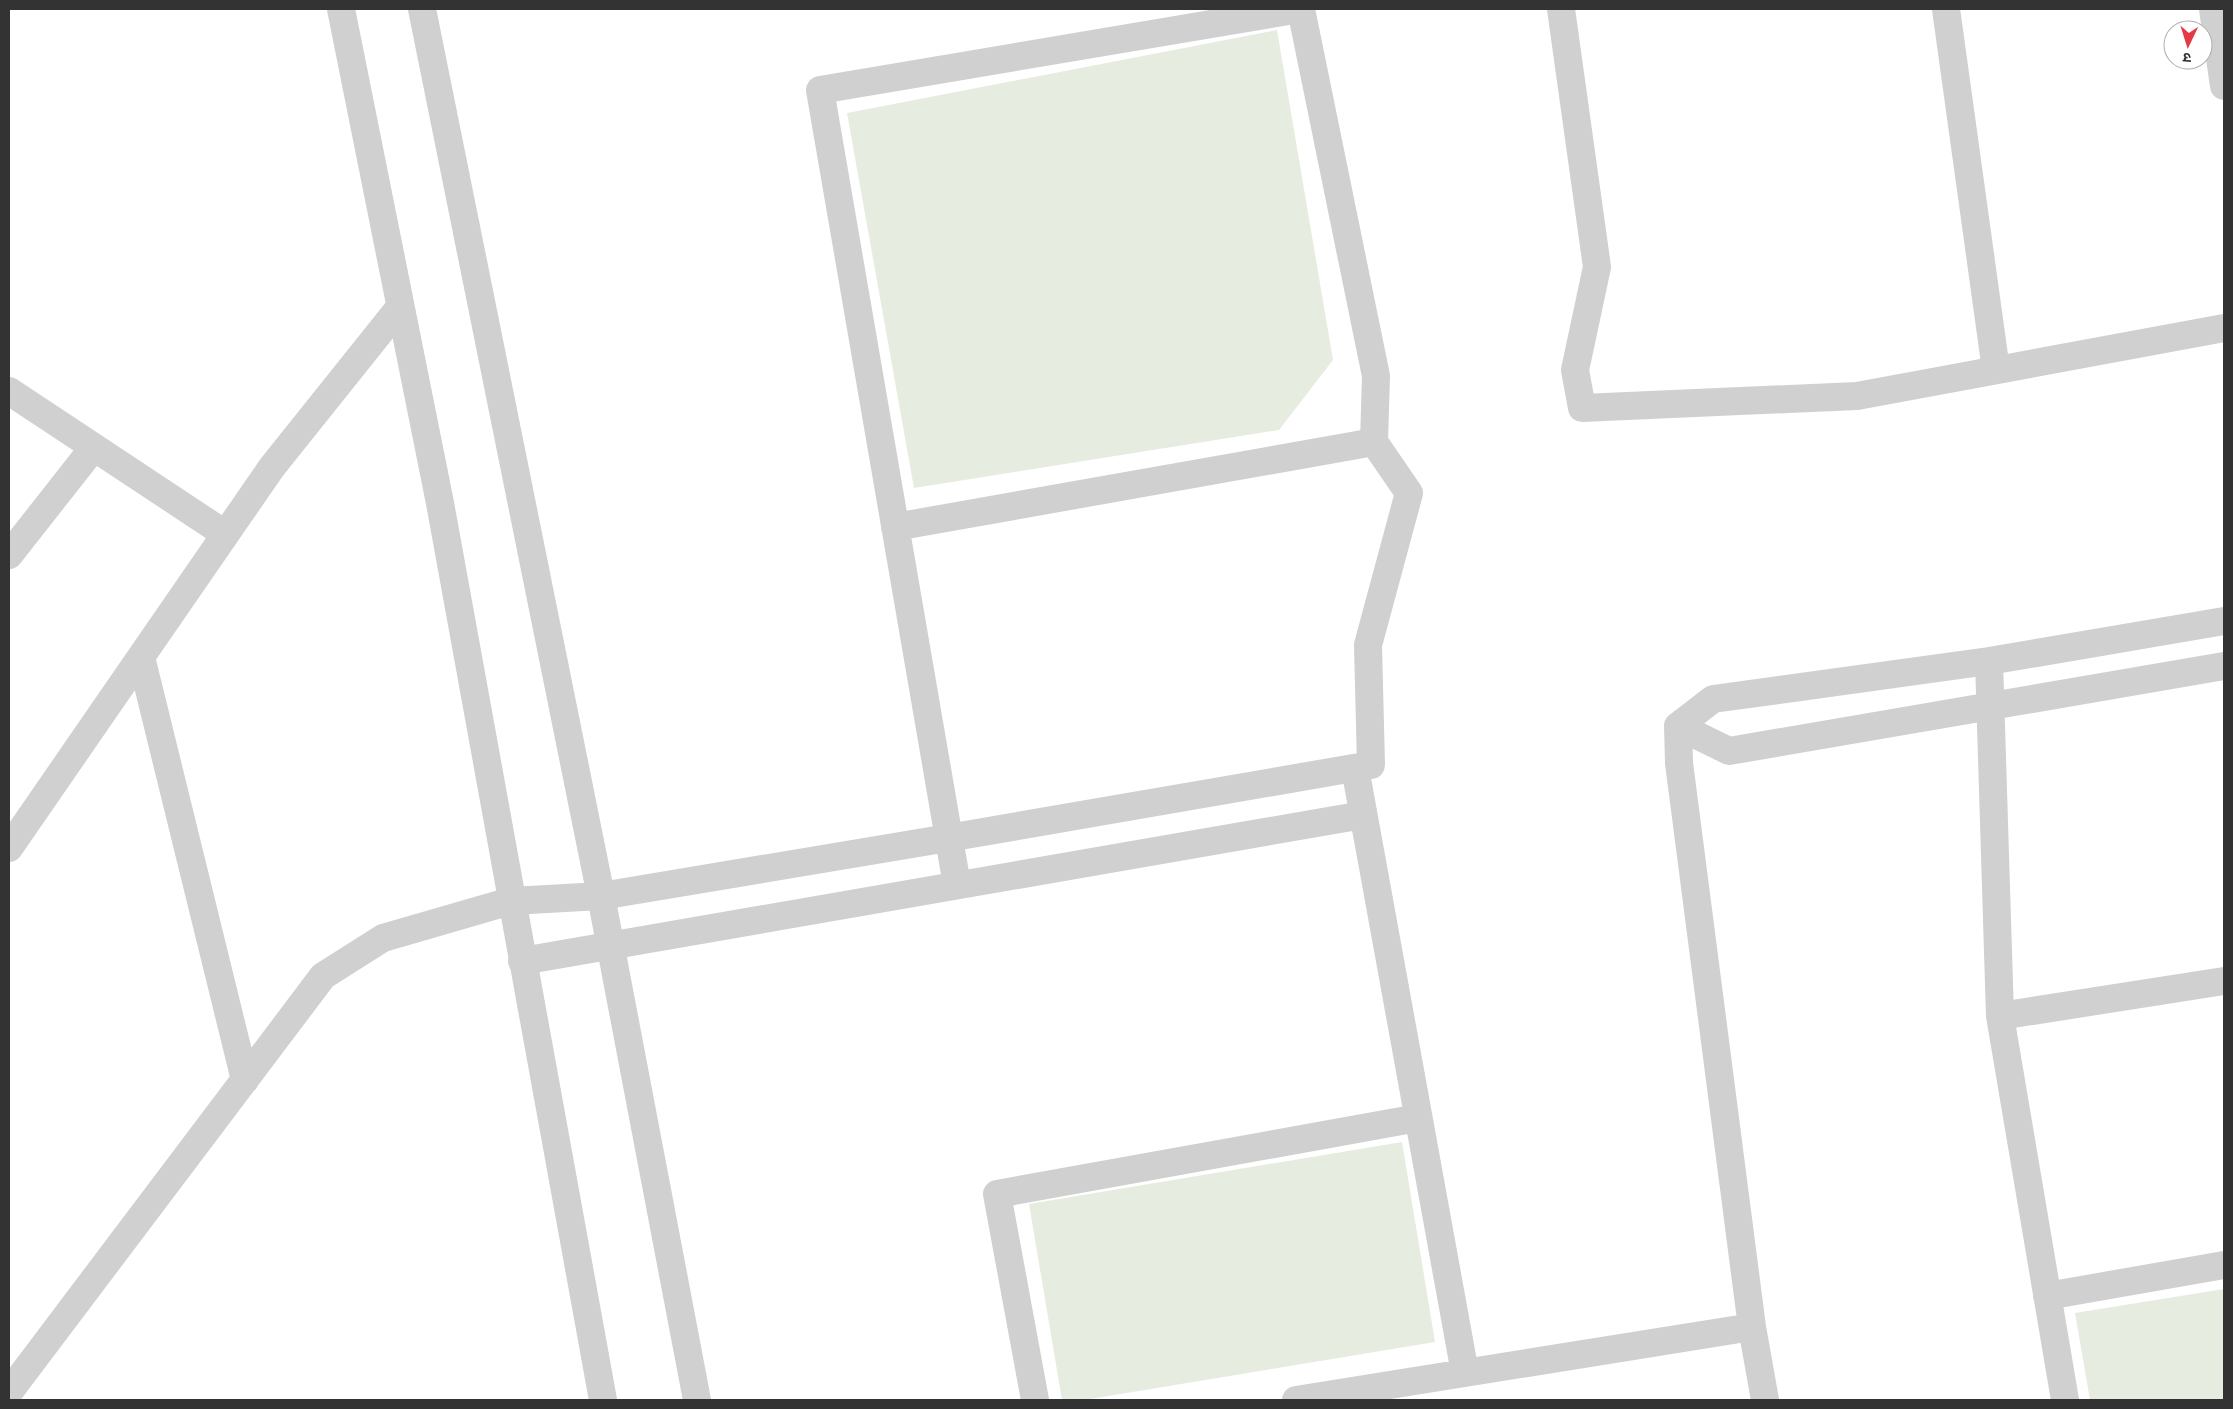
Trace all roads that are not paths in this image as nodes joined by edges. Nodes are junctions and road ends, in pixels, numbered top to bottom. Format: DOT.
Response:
graph roads {
  1 [pos="341,9"];
  2 [pos="422,9"];
  3 [pos="1300,9"];
  4 [pos="1562,9"];
  5 [pos="1946,9"];
  6 [pos="2213,9"];
  7 [pos="2224,86"];
  8 [pos="400,307"];
  9 [pos="2224,328"];
  10 [pos="1996,370"];
  11 [pos="9,390"];
  12 [pos="1374,442"];
  13 [pos="94,447"];
  14 [pos="895,527"];
  15 [pos="225,534"];
  16 [pos="9,555"];
  17 [pos="2224,621"];
  18 [pos="140,657"];
  19 [pos="1989,661"];
  20 [pos="2224,666"];
  21 [pos="1991,706"];
  22 [pos="1678,726"];
  23 [pos="1363,766"];
  24 [pos="1363,815"];
  25 [pos="948,838"];
  26 [pos="9,848"];
  27 [pos="957,885"];
  28 [pos="601,896"];
  29 [pos="511,901"];
  30 [pos="609,945"];
  31 [pos="522,961"];
  32 [pos="2224,981"];
  33 [pos="2000,1016"];
  34 [pos="245,1080"];
  35 [pos="1418,1118"];
  36 [pos="2224,1265"];
  37 [pos="2047,1296"];
  38 [pos="1752,1327"];
  39 [pos="1465,1373"];
  40 [pos="9,1392"];
  41 [pos="603,1400"];
  42 [pos="697,1400"];
  43 [pos="1035,1400"];
  44 [pos="1296,1400"];
  45 [pos="1765,1400"];
  46 [pos="2065,1400"];
  1 -- 8 [label="street"];
  2 -- 28 [label="street"];
  3 -- 12 [label="street"];
  3 -- 14 [label="street"];
  4 -- 10 [label="street"];
  5 -- 10 [label="street"];
  6 -- 7 [label="street"];
  8 -- 15 [label="street"];
  8 -- 29 [label="street"];
  9 -- 10 [label="street"];
  11 -- 13 [label="street"];
  12 -- 14 [label="street"];
  12 -- 23 [label="street"];
  13 -- 15 [label="street"];
  13 -- 16 [label="street"];
  14 -- 25 [label="street"];
  15 -- 18 [label="street"];
  17 -- 19 [label="street"];
  18 -- 26 [label="street"];
  18 -- 34 [label="street"];
  19 -- 21 [label="street"];
  19 -- 22 [label="street"];
  20 -- 21 [label="street"];
  21 -- 22 [label="street"];
  21 -- 33 [label="street"];
  22 -- 38 [label="street"];
  23 -- 24 [label="street"];
  23 -- 25 [label="street"];
  24 -- 27 [label="street"];
  24 -- 35 [label="street"];
  25 -- 27 [label="street"];
  25 -- 28 [label="street"];
  27 -- 30 [label="street"];
  28 -- 29 [label="street"];
  28 -- 30 [label="street"];
  29 -- 31 [label="street"];
  29 -- 34 [label="street"];
  30 -- 31 [label="street"];
  30 -- 42 [label="street"];
  31 -- 41 [label="street"];
  32 -- 33 [label="street"];
  33 -- 37 [label="street"];
  34 -- 40 [label="street"];
  35 -- 39 [label="street"];
  35 -- 43 [label="street"];
  36 -- 37 [label="street"];
  37 -- 46 [label="street"];
  38 -- 39 [label="street"];
  38 -- 45 [label="street"];
  39 -- 44 [label="street"];
}
